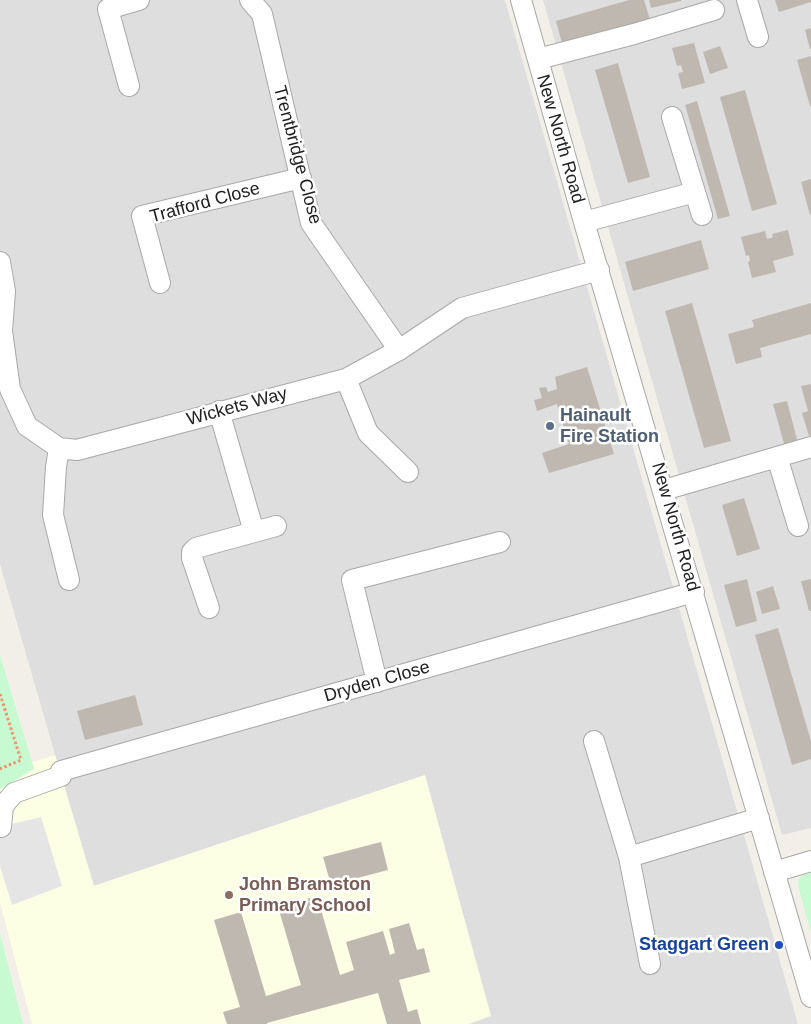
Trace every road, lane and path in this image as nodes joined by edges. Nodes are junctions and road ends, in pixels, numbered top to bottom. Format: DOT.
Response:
graph roads {
  1 [pos="139,0"];
  2 [pos="250,0"];
  3 [pos="521,0"];
  4 [pos="748,0"];
  5 [pos="714,10"];
  6 [pos="758,37"];
  7 [pos="538,59"];
  8 [pos="129,86"];
  9 [pos="672,117"];
  10 [pos="301,178"];
  11 [pos="695,192"];
  12 [pos="702,215"];
  13 [pos="584,222"];
  14 [pos="0,262"];
  15 [pos="599,270"];
  16 [pos="160,283"];
  17 [pos="399,350"];
  18 [pos="346,379"];
  19 [pos="219,411"];
  20 [pos="59,448"];
  21 [pos="811,448"];
  22 [pos="777,457"];
  23 [pos="408,472"];
  24 [pos="664,490"];
  25 [pos="276,526"];
  26 [pos="798,526"];
  27 [pos="254,532"];
  28 [pos="500,542"];
  29 [pos="70,580"];
  30 [pos="694,592"];
  31 [pos="209,608"];
  32 [pos="377,682"];
  33 [pos="0,694"];
  34 [pos="594,741"];
  35 [pos="0,769"];
  36 [pos="759,818"];
  37 [pos="1,827"];
  38 [pos="629,857"];
  39 [pos="811,861"];
  40 [pos="774,872"];
  41 [pos="650,964"];
  42 [pos="811,998"];
  1 -- 8 [label="street"];
  2 -- 10 [label="street, Trentbridge Close"];
  3 -- 7 [label="street, New North Road"];
  4 -- 6 [label="street"];
  5 -- 7 [label="street"];
  7 -- 13 [label="street, New North Road"];
  9 -- 11 [label="street"];
  10 -- 16 [label="street, Trafford Close"];
  10 -- 17 [label="street, Trentbridge Close"];
  11 -- 12 [label="street"];
  11 -- 13 [label="street"];
  13 -- 15 [label="street, New North Road"];
  14 -- 20 [label="street"];
  15 -- 17 [label="street, Wickets Way"];
  15 -- 24 [label="street, New North Road"];
  17 -- 18 [label="street, Wickets Way"];
  18 -- 19 [label="street, Wickets Way"];
  18 -- 23 [label="street"];
  19 -- 20 [label="street, Wickets Way"];
  19 -- 27 [label="street"];
  20 -- 29 [label="street"];
  21 -- 22 [label="street"];
  22 -- 24 [label="street"];
  22 -- 26 [label="street"];
  24 -- 30 [label="street, New North Road"];
  25 -- 27 [label="street"];
  27 -- 31 [label="street"];
  28 -- 32 [label="street"];
  30 -- 32 [label="street, Dryden Close"];
  30 -- 36 [label="street, New North Road"];
  32 -- 37 [label="street, Dryden Close"];
  33 -- 35 [label="path"];
  34 -- 38 [label="street"];
  36 -- 38 [label="street"];
  36 -- 40 [label="street, New North Road"];
  38 -- 41 [label="street"];
  39 -- 40 [label="street"];
  40 -- 42 [label="street, New North Road"];
}
